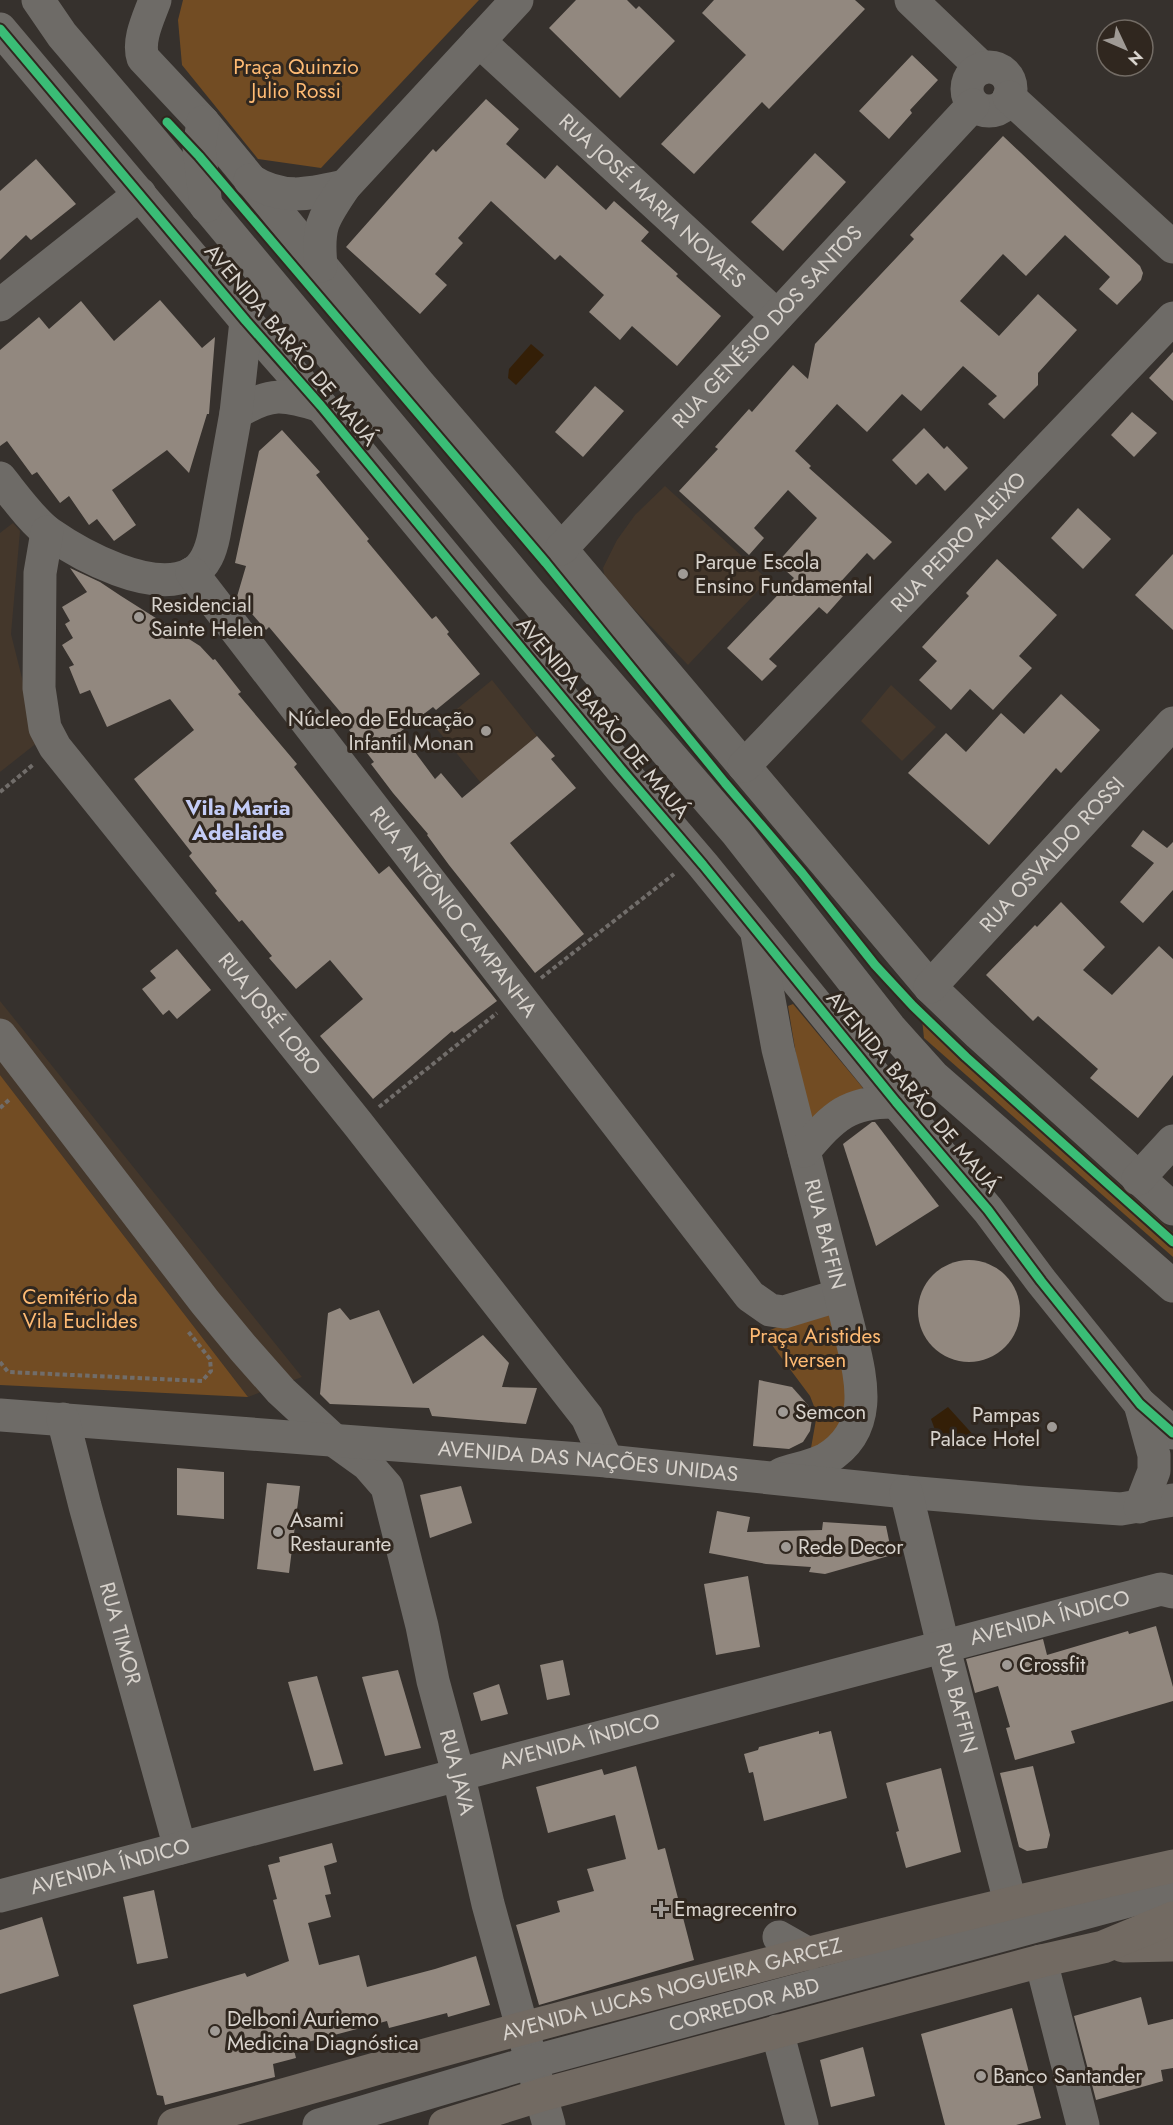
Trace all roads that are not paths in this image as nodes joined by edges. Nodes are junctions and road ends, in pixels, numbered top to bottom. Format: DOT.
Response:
graph roads {
  1 [pos="38,0"];
  2 [pos="154,0"];
  3 [pos="517,0"];
  4 [pos="911,0"];
  5 [pos="0,29"];
  6 [pos="468,53"];
  7 [pos="982,68"];
  8 [pos="1009,96"];
  9 [pos="973,105"];
  10 [pos="203,122"];
  11 [pos="250,180"];
  12 [pos="345,186"];
  13 [pos="140,194"];
  14 [pos="206,207"];
  15 [pos="1173,247"];
  16 [pos="321,266"];
  17 [pos="0,305"];
  18 [pos="777,316"];
  19 [pos="1173,318"];
  20 [pos="246,321"];
  21 [pos="321,406"];
  22 [pos="236,413"];
  23 [pos="0,478"];
  24 [pos="47,532"];
  25 [pos="561,549"];
  26 [pos="192,573"];
  27 [pos="1173,723"];
  28 [pos="744,766"];
  29 [pos="738,835"];
  30 [pos="821,859"];
  31 [pos="781,890"];
  32 [pos="756,930"];
  33 [pos="930,987"];
  34 [pos="0,1035"];
  35 [pos="896,1102"];
  36 [pos="1173,1141"];
  37 [pos="804,1151"];
  38 [pos="1138,1179"];
  39 [pos="1173,1209"];
  40 [pos="1173,1286"];
  41 [pos="840,1295"];
  42 [pos="1140,1404"];
  43 [pos="0,1415"];
  44 [pos="56,1420"];
  45 [pos="0,1433"];
  46 [pos="1173,1433"];
  47 [pos="335,1441"];
  48 [pos="607,1461"];
  49 [pos="769,1478"];
  50 [pos="906,1492"];
  51 [pos="1173,1500"];
  52 [pos="1140,1507"];
  53 [pos="1169,1587"];
  54 [pos="943,1645"];
  55 [pos="458,1773"];
  56 [pos="180,1848"];
  57 [pos="1173,1866"];
  58 [pos="1173,1889"];
  59 [pos="0,1896"];
  60 [pos="1010,1902"];
  61 [pos="1173,1917"];
  62 [pos="779,1937"];
  63 [pos="1173,1945"];
  64 [pos="1103,1947"];
  65 [pos="809,1954"];
  66 [pos="1041,1961"];
  67 [pos="522,2028"];
  68 [pos="777,2031"];
  69 [pos="532,2061"];
  70 [pos="545,2110"];
  71 [pos="460,2122"];
  72 [pos="174,2125"];
  73 [pos="319,2125"];
  74 [pos="802,2125"];
  75 [pos="1083,2125"];
  1 -- 14 [label="street, AVENIDA BARÃO DE MAUÁ"];
  2 -- 10 [label="street"];
  3 -- 6 [label="street"];
  4 -- 7 [label="street"];
  5 -- 13 [label="street, AVENIDA BARÃO DE MAUÁ"];
  6 -- 12 [label="street"];
  6 -- 18 [label="street, RUA JOSÉ MARIA NOVAES"];
  7 -- 8 [label="street"];
  7 -- 9 [label="street"];
  8 -- 9 [label="street"];
  8 -- 15 [label="street"];
  9 -- 18 [label="street, RUA GENÉSIO DOS SANTOS"];
  10 -- 11 [label="street"];
  10 -- 14 [label="street"];
  11 -- 12 [label="street"];
  11 -- 16 [label="street"];
  12 -- 16 [label="street"];
  13 -- 17 [label="street"];
  13 -- 20 [label="street, AVENIDA BARÃO DE MAUÁ"];
  14 -- 29 [label="street, AVENIDA BARÃO DE MAUÁ"];
  16 -- 25 [label="street"];
  18 -- 25 [label="street, RUA GENÉSIO DOS SANTOS"];
  19 -- 28 [label="street, RUA PEDRO ALEIXO"];
  20 -- 21 [label="street, AVENIDA BARÃO DE MAUÁ"];
  20 -- 22 [label="street"];
  21 -- 22 [label="street"];
  21 -- 32 [label="street, AVENIDA BARÃO DE MAUÁ"];
  22 -- 26 [label="street"];
  23 -- 24 [label="street"];
  24 -- 26 [label="street"];
  24 -- 48 [label="street, RUA JOSÉ LOBO"];
  25 -- 28 [label="street"];
  26 -- 41 [label="street, RUA ANTÔNIO CAMPANHA"];
  27 -- 33 [label="street, RUA OSVALDO ROSSI"];
  28 -- 30 [label="street"];
  29 -- 31 [label="street, AVENIDA BARÃO DE MAUÁ"];
  29 -- 32 [label="street, RUA BAFFIN"];
  30 -- 31 [label="street"];
  30 -- 33 [label="street"];
  31 -- 40 [label="street, AVENIDA BARÃO DE MAUÁ"];
  32 -- 35 [label="street, AVENIDA BARÃO DE MAUÁ"];
  32 -- 37 [label="street, RUA BAFFIN"];
  33 -- 38 [label="street"];
  34 -- 47 [label="street, RUA JAVA"];
  35 -- 37 [label="street, RUA BAFFIN"];
  35 -- 42 [label="street, AVENIDA BARÃO DE MAUÁ"];
  36 -- 38 [label="street"];
  37 -- 41 [label="street, RUA BAFFIN"];
  38 -- 39 [label="street"];
  41 -- 49 [label="street, RUA BAFFIN"];
  42 -- 46 [label="street, AVENIDA BARÃO DE MAUÁ"];
  42 -- 52 [label="street, AVENIDA BARÃO DE MAUÁ"];
  43 -- 44 [label="street, AVENIDA DAS NAÇÕES UNIDAS"];
  44 -- 45 [label="street"];
  44 -- 47 [label="street, AVENIDA DAS NAÇÕES UNIDAS"];
  44 -- 56 [label="street, RUA TIMOR"];
  47 -- 48 [label="street, AVENIDA DAS NAÇÕES UNIDAS"];
  47 -- 55 [label="street, RUA JAVA"];
  48 -- 49 [label="street, AVENIDA DAS NAÇÕES UNIDAS"];
  49 -- 50 [label="street, AVENIDA DAS NAÇÕES UNIDAS"];
  50 -- 52 [label="street, AVENIDA DAS NAÇÕES UNIDAS"];
  50 -- 54 [label="street, RUA BAFFIN"];
  51 -- 52 [label="street, AVENIDA DAS NAÇÕES UNIDAS"];
  53 -- 54 [label="street, AVENIDA ÍNDICO"];
  54 -- 55 [label="street, AVENIDA ÍNDICO"];
  54 -- 60 [label="street, RUA BAFFIN"];
  55 -- 56 [label="street, AVENIDA ÍNDICO"];
  55 -- 67 [label="street, RUA JAVA"];
  56 -- 59 [label="street, AVENIDA ÍNDICO"];
  57 -- 60 [label="main road, AVENIDA LUCAS NOGUEIRA GARCEZ"];
  58 -- 69 [label="street, CORREDOR ABD"];
  60 -- 65 [label="main road, AVENIDA LUCAS NOGUEIRA GARCEZ"];
  61 -- 64 [label="main road"];
  62 -- 65 [label="street"];
  63 -- 64 [label="main road"];
  64 -- 66 [label="main road"];
  65 -- 67 [label="main road, AVENIDA LUCAS NOGUEIRA GARCEZ"];
  66 -- 68 [label="main road"];
  66 -- 75 [label="street"];
  67 -- 69 [label="street, RUA JAVA"];
  67 -- 72 [label="main road, AVENIDA LUCAS NOGUEIRA GARCEZ"];
  68 -- 70 [label="main road"];
  68 -- 74 [label="street"];
  69 -- 70 [label="street, RUA JAVA"];
  69 -- 73 [label="street, CORREDOR ABD"];
  70 -- 71 [label="main road"];
}
